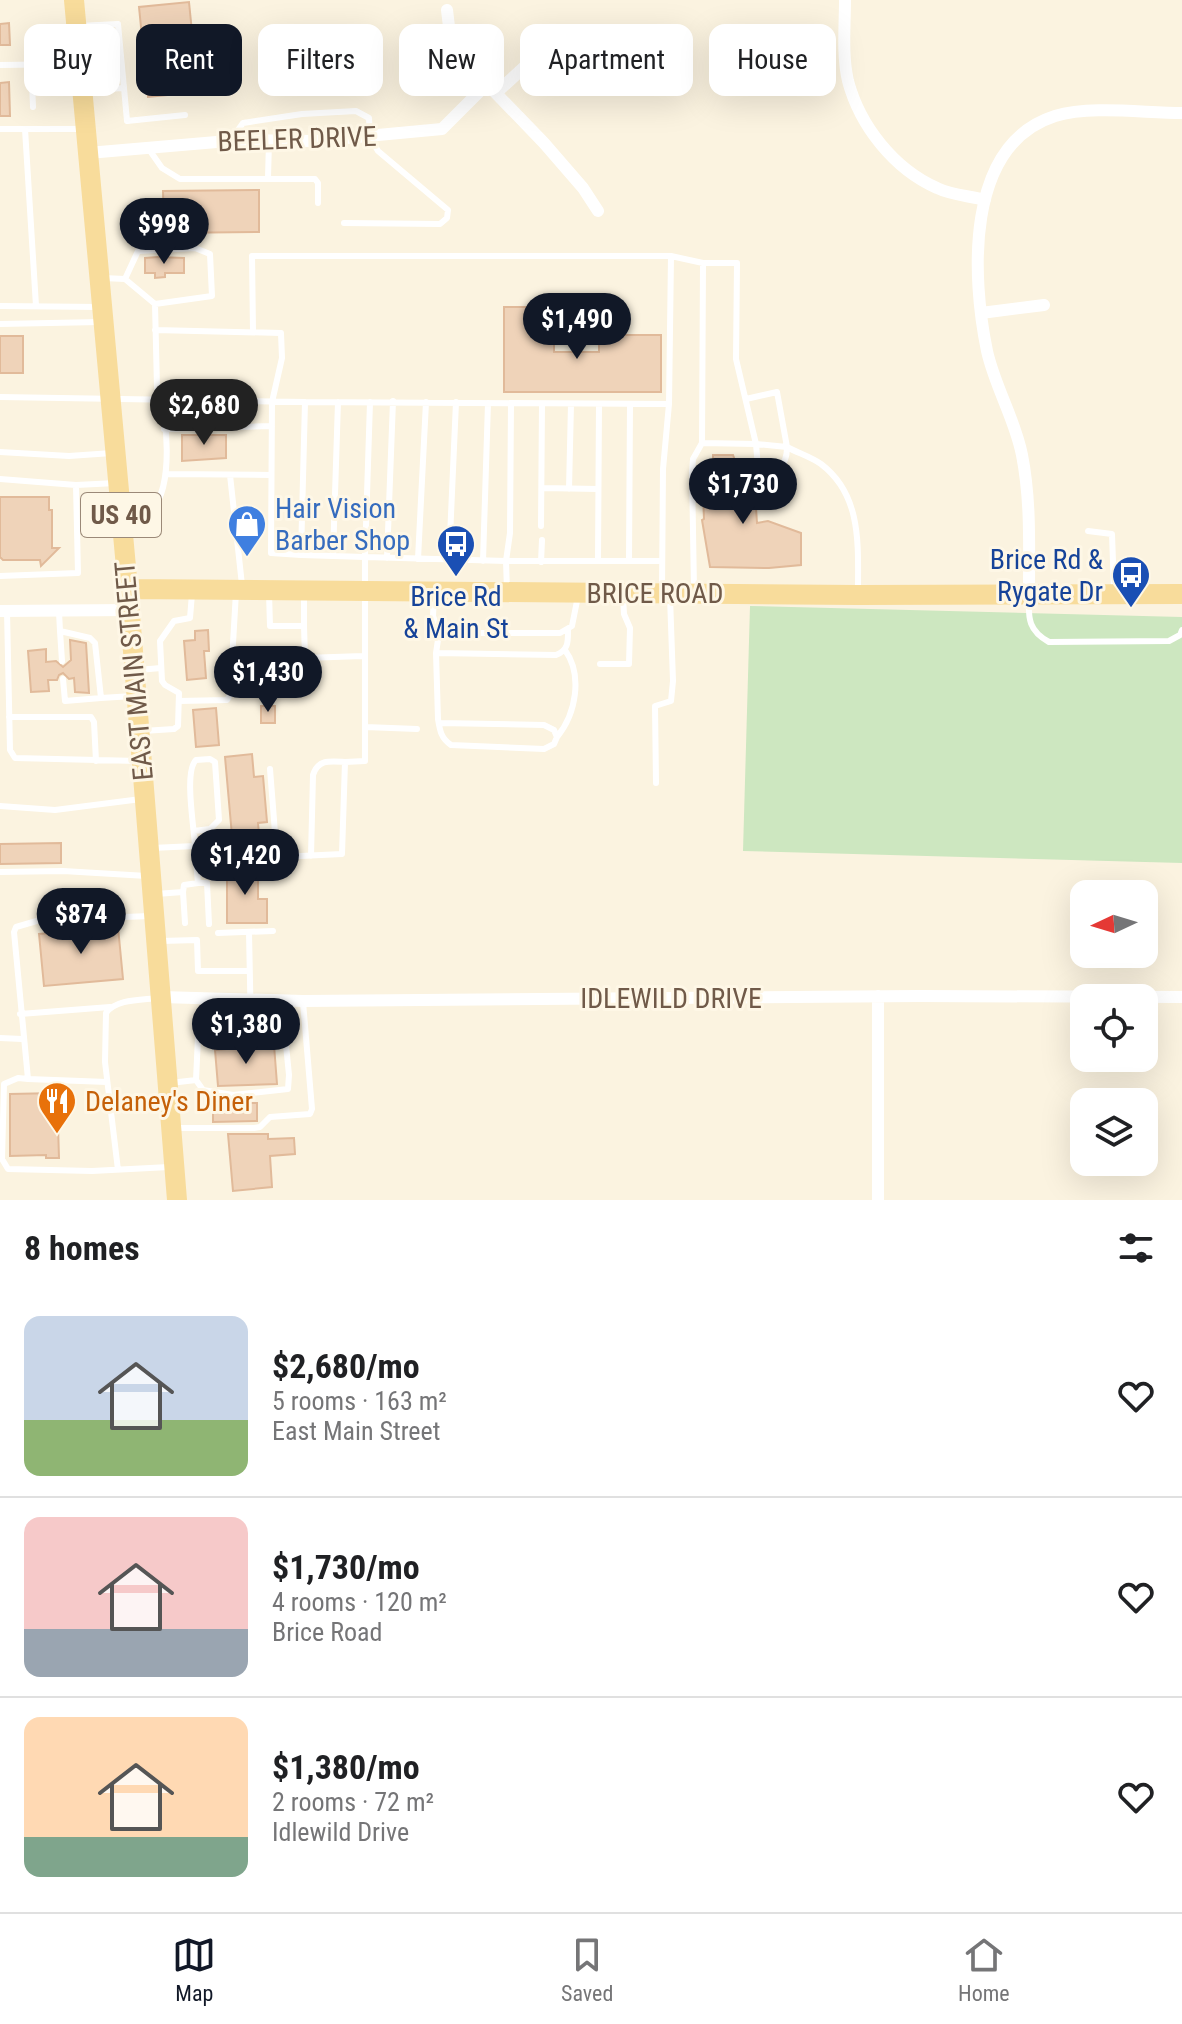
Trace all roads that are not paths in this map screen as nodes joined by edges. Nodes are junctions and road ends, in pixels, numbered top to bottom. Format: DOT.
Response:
graph roads {
  1 [pos="74,0"];
  2 [pos="845,0"];
  3 [pos="447,10"];
  4 [pos="76,24"];
  5 [pos="449,24"];
  6 [pos="120,45"];
  7 [pos="0,65"];
  8 [pos="24,65"];
  9 [pos="120,88"];
  10 [pos="124,88"];
  11 [pos="33,96"];
  12 [pos="83,96"];
  13 [pos="482,96"];
  14 [pos="499,96"];
  15 [pos="33,107"];
  16 [pos="1182,113"];
  17 [pos="185,115"];
  18 [pos="0,129"];
  19 [pos="25,129"];
  20 [pos="86,129"];
  21 [pos="370,137"];
  22 [pos="240,140"];
  23 [pos="269,141"];
  24 [pos="148,148"];
  25 [pos="88,153"];
  26 [pos="268,178"];
  27 [pos="985,200"];
  28 [pos="318,203"];
  29 [pos="598,211"];
  30 [pos="344,223"];
  31 [pos="671,256"];
  32 [pos="703,263"];
  33 [pos="99,278"];
  34 [pos="125,279"];
  35 [pos="155,304"];
  36 [pos="1044,305"];
  37 [pos="0,306"];
  38 [pos="36,306"];
  39 [pos="981,313"];
  40 [pos="103,314"];
  41 [pos="0,324"];
  42 [pos="155,330"];
  43 [pos="253,332"];
  44 [pos="0,397"];
  45 [pos="746,399"];
  46 [pos="111,400"];
  47 [pos="163,400"];
  48 [pos="393,401"];
  49 [pos="272,402"];
  50 [pos="305,402"];
  51 [pos="338,402"];
  52 [pos="370,402"];
  53 [pos="426,402"];
  54 [pos="456,402"];
  55 [pos="488,403"];
  56 [pos="511,403"];
  57 [pos="542,404"];
  58 [pos="571,404"];
  59 [pos="599,404"];
  60 [pos="630,404"];
  61 [pos="669,404"];
  62 [pos="272,426"];
  63 [pos="164,429"];
  64 [pos="702,443"];
  65 [pos="756,444"];
  66 [pos="787,447"];
  67 [pos="0,452"];
  68 [pos="115,453"];
  69 [pos="167,474"];
  70 [pos="230,475"];
  71 [pos="271,475"];
  72 [pos="0,479"];
  73 [pos="118,483"];
  74 [pos="76,485"];
  75 [pos="542,488"];
  76 [pos="569,489"];
  77 [pos="598,489"];
  78 [pos="121,515"];
  79 [pos="541,526"];
  80 [pos="1088,531"];
  81 [pos="542,540"];
  82 [pos="301,555"];
  83 [pos="333,556"];
  84 [pos="365,557"];
  85 [pos="387,558"];
  86 [pos="418,559"];
  87 [pos="449,560"];
  88 [pos="483,561"];
  89 [pos="506,561"];
  90 [pos="598,561"];
  91 [pos="629,561"];
  92 [pos="662,561"];
  93 [pos="541,562"];
  94 [pos="0,576"];
  95 [pos="193,588"];
  96 [pos="128,589"];
  97 [pos="239,589"];
  98 [pos="269,589"];
  99 [pos="304,590"];
  100 [pos="365,591"];
  101 [pos="434,592"];
  102 [pos="507,592"];
  103 [pos="579,593"];
  104 [pos="623,593"];
  105 [pos="666,594"];
  106 [pos="694,594"];
  107 [pos="1029,594"];
  108 [pos="1114,594"];
  109 [pos="1182,594"];
  110 [pos="858,595"];
  111 [pos="130,610"];
  112 [pos="3,611"];
  113 [pos="58,611"];
  114 [pos="304,626"];
  115 [pos="568,629"];
  116 [pos="1182,630"];
  117 [pos="60,631"];
  118 [pos="439,633"];
  119 [pos="96,650"];
  120 [pos="565,650"];
  121 [pos="86,651"];
  122 [pos="61,652"];
  123 [pos="71,652"];
  124 [pos="436,653"];
  125 [pos="363,656"];
  126 [pos="62,661"];
  127 [pos="600,664"];
  128 [pos="98,667"];
  129 [pos="88,668"];
  130 [pos="161,668"];
  131 [pos="134,670"];
  132 [pos="100,683"];
  133 [pos="88,684"];
  134 [pos="74,685"];
  135 [pos="137,695"];
  136 [pos="101,698"];
  137 [pos="179,701"];
  138 [pos="9,717"];
  139 [pos="439,723"];
  140 [pos="365,727"];
  141 [pos="417,729"];
  142 [pos="140,732"];
  143 [pos="557,737"];
  144 [pos="96,761"];
  145 [pos="142,761"];
  146 [pos="345,762"];
  147 [pos="270,769"];
  148 [pos="656,783"];
  149 [pos="145,799"];
  150 [pos="0,806"];
  151 [pos="194,831"];
  152 [pos="195,846"];
  153 [pos="149,849"];
  154 [pos="311,856"];
  155 [pos="277,858"];
  156 [pos="196,861"];
  157 [pos="0,872"];
  158 [pos="198,883"];
  159 [pos="152,885"];
  160 [pos="183,892"];
  161 [pos="154,916"];
  162 [pos="185,923"];
  163 [pos="209,924"];
  164 [pos="273,931"];
  165 [pos="249,932"];
  166 [pos="218,933"];
  167 [pos="156,941"];
  168 [pos="249,971"];
  169 [pos="878,996"];
  170 [pos="161,997"];
  171 [pos="1182,997"];
  172 [pos="249,1000"];
  173 [pos="303,1001"];
  174 [pos="110,1007"];
  175 [pos="20,1014"];
  176 [pos="251,1031"];
  177 [pos="0,1038"];
  178 [pos="22,1039"];
  179 [pos="28,1079"];
  180 [pos="196,1080"];
  181 [pos="107,1082"];
  182 [pos="168,1083"];
  183 [pos="171,1128"];
  184 [pos="174,1166"];
  185 [pos="118,1170"];
  186 [pos="177,1200"];
  187 [pos="878,1200"];
  1 -- 4 [label="main road, EAST MAIN STREET / US 40"];
  2 -- 27 [label="street"];
  3 -- 5 [label="street"];
  6 -- 10 [label="lane"];
  7 -- 8 [label="lane"];
  9 -- 10 [label="lane"];
  10 -- 17 [label="lane"];
  11 -- 15 [label="lane"];
  12 -- 20 [label="main road, EAST MAIN STREET / US 40"];
  13 -- 21 [label="street, BEELER DRIVE"];
  14 -- 29 [label="street"];
  16 -- 27 [label="street"];
  18 -- 19 [label="lane"];
  19 -- 20 [label="lane"];
  19 -- 38 [label="lane"];
  20 -- 25 [label="main road, EAST MAIN STREET / US 40"];
  21 -- 22 [label="lane"];
  21 -- 23 [label="street, BEELER DRIVE"];
  21 -- 30 [label="lane"];
  22 -- 23 [label="street, BEELER DRIVE"];
  22 -- 24 [label="street, BEELER DRIVE"];
  23 -- 26 [label="lane"];
  24 -- 25 [label="street, BEELER DRIVE"];
  24 -- 26 [label="lane"];
  25 -- 33 [label="main road, EAST MAIN STREET / US 40"];
  26 -- 28 [label="lane"];
  27 -- 39 [label="street"];
  31 -- 32 [label="lane"];
  31 -- 43 [label="lane"];
  31 -- 61 [label="lane"];
  32 -- 45 [label="lane"];
  32 -- 64 [label="lane"];
  33 -- 34 [label="lane"];
  33 -- 40 [label="main road, EAST MAIN STREET / US 40"];
  34 -- 35 [label="lane"];
  34 -- 35 [label="lane"];
  35 -- 42 [label="lane"];
  36 -- 39 [label="street"];
  37 -- 38 [label="lane"];
  38 -- 40 [label="lane"];
  39 -- 107 [label="street"];
  40 -- 41 [label="lane"];
  40 -- 46 [label="main road, EAST MAIN STREET / US 40"];
  42 -- 43 [label="lane"];
  42 -- 47 [label="lane"];
  43 -- 49 [label="lane"];
  44 -- 46 [label="lane"];
  45 -- 65 [label="lane"];
  45 -- 66 [label="lane"];
  46 -- 47 [label="lane"];
  46 -- 68 [label="main road, EAST MAIN STREET / US 40"];
  47 -- 49 [label="lane"];
  47 -- 63 [label="lane"];
  48 -- 52 [label="lane"];
  48 -- 53 [label="lane"];
  48 -- 85 [label="lane"];
  49 -- 50 [label="lane"];
  49 -- 62 [label="lane"];
  50 -- 51 [label="lane"];
  50 -- 82 [label="lane"];
  51 -- 52 [label="lane"];
  51 -- 83 [label="lane"];
  52 -- 84 [label="lane"];
  53 -- 54 [label="lane"];
  53 -- 86 [label="lane"];
  54 -- 55 [label="lane"];
  54 -- 87 [label="lane"];
  55 -- 56 [label="lane"];
  55 -- 88 [label="lane"];
  56 -- 57 [label="lane"];
  56 -- 89 [label="lane"];
  57 -- 58 [label="lane"];
  57 -- 75 [label="lane"];
  58 -- 59 [label="lane"];
  58 -- 76 [label="lane"];
  59 -- 60 [label="lane"];
  59 -- 77 [label="lane"];
  60 -- 61 [label="lane"];
  60 -- 91 [label="lane"];
  61 -- 92 [label="lane"];
  62 -- 63 [label="lane"];
  62 -- 71 [label="lane"];
  63 -- 69 [label="lane"];
  64 -- 65 [label="lane"];
  64 -- 106 [label="lane"];
  65 -- 66 [label="lane"];
  65 -- 66 [label="lane"];
  66 -- 110 [label="lane"];
  67 -- 68 [label="lane"];
  68 -- 73 [label="main road, EAST MAIN STREET / US 40"];
  69 -- 70 [label="lane"];
  69 -- 78 [label="lane"];
  70 -- 71 [label="lane"];
  70 -- 97 [label="lane"];
  71 -- 82 [label="lane"];
  72 -- 74 [label="lane"];
  73 -- 74 [label="lane"];
  73 -- 78 [label="main road, EAST MAIN STREET / US 40"];
  74 -- 94 [label="lane"];
  75 -- 76 [label="lane"];
  75 -- 79 [label="lane"];
  76 -- 77 [label="lane"];
  77 -- 90 [label="lane"];
  78 -- 96 [label="main road, EAST MAIN STREET / US 40"];
  80 -- 108 [label="lane"];
  81 -- 93 [label="lane"];
  82 -- 83 [label="lane"];
  83 -- 84 [label="lane"];
  84 -- 85 [label="lane"];
  84 -- 100 [label="lane"];
  85 -- 86 [label="lane"];
  86 -- 87 [label="lane"];
  87 -- 88 [label="lane"];
  88 -- 89 [label="lane"];
  89 -- 93 [label="lane"];
  89 -- 102 [label="lane"];
  90 -- 91 [label="lane"];
  90 -- 93 [label="lane"];
  91 -- 92 [label="lane"];
  92 -- 105 [label="lane"];
  95 -- 96 [label="main road, BRICE ROAD"];
  95 -- 97 [label="main road, BRICE ROAD"];
  95 -- 130 [label="lane"];
  96 -- 111 [label="main road, EAST MAIN STREET / US 40"];
  97 -- 98 [label="main road, BRICE ROAD"];
  97 -- 137 [label="lane"];
  98 -- 99 [label="main road, BRICE ROAD"];
  98 -- 114 [label="lane"];
  99 -- 100 [label="main road, BRICE ROAD"];
  99 -- 114 [label="lane"];
  100 -- 101 [label="main road, BRICE ROAD"];
  100 -- 125 [label="lane"];
  101 -- 102 [label="main road, BRICE ROAD"];
  101 -- 118 [label="lane"];
  102 -- 103 [label="main road, BRICE ROAD"];
  103 -- 104 [label="main road, BRICE ROAD"];
  103 -- 115 [label="lane"];
  104 -- 105 [label="main road, BRICE ROAD"];
  104 -- 127 [label="lane"];
  105 -- 106 [label="main road, BRICE ROAD"];
  105 -- 148 [label="lane"];
  106 -- 110 [label="main road, BRICE ROAD"];
  107 -- 108 [label="main road, BRICE ROAD"];
  107 -- 110 [label="main road, BRICE ROAD"];
  107 -- 116 [label="lane"];
  108 -- 109 [label="main road, BRICE ROAD"];
  111 -- 113 [label="street"];
  111 -- 131 [label="main road, EAST MAIN STREET / US 40"];
  112 -- 113 [label="street"];
  112 -- 138 [label="lane"];
  113 -- 117 [label="lane"];
  114 -- 125 [label="lane"];
  115 -- 118 [label="lane"];
  115 -- 120 [label="lane"];
  117 -- 119 [label="lane"];
  117 -- 122 [label="lane"];
  118 -- 124 [label="lane"];
  119 -- 121 [label="lane"];
  119 -- 128 [label="lane"];
  120 -- 124 [label="lane"];
  120 -- 143 [label="lane"];
  122 -- 123 [label="lane"];
  122 -- 126 [label="lane"];
  124 -- 139 [label="lane"];
  125 -- 140 [label="lane"];
  128 -- 129 [label="lane"];
  128 -- 132 [label="lane"];
  130 -- 131 [label="lane"];
  130 -- 137 [label="lane"];
  131 -- 135 [label="main road, EAST MAIN STREET / US 40"];
  132 -- 133 [label="lane"];
  132 -- 136 [label="lane"];
  134 -- 136 [label="lane"];
  135 -- 136 [label="lane"];
  135 -- 142 [label="main road, EAST MAIN STREET / US 40"];
  137 -- 142 [label="lane"];
  138 -- 144 [label="lane"];
  138 -- 144 [label="lane"];
  139 -- 143 [label="lane"];
  139 -- 143 [label="lane"];
  140 -- 141 [label="lane"];
  140 -- 146 [label="lane"];
  142 -- 145 [label="main road, EAST MAIN STREET / US 40"];
  144 -- 145 [label="lane"];
  145 -- 149 [label="main road, EAST MAIN STREET / US 40"];
  146 -- 154 [label="lane"];
  146 -- 154 [label="lane"];
  147 -- 155 [label="lane"];
  149 -- 150 [label="lane"];
  149 -- 153 [label="main road, EAST MAIN STREET / US 40"];
  151 -- 151 [label="lane"];
  151 -- 152 [label="lane"];
  152 -- 153 [label="lane"];
  152 -- 156 [label="lane"];
  153 -- 159 [label="main road, EAST MAIN STREET / US 40"];
  154 -- 155 [label="lane"];
  155 -- 156 [label="lane"];
  156 -- 158 [label="lane"];
  157 -- 159 [label="lane"];
  158 -- 160 [label="lane"];
  158 -- 163 [label="lane"];
  159 -- 160 [label="lane"];
  159 -- 161 [label="main road, EAST MAIN STREET / US 40"];
  160 -- 162 [label="lane"];
  161 -- 167 [label="main road, EAST MAIN STREET / US 40"];
  161 -- 175 [label="lane"];
  164 -- 165 [label="lane"];
  165 -- 166 [label="lane"];
  165 -- 168 [label="lane"];
  167 -- 168 [label="lane"];
  167 -- 170 [label="main road, EAST MAIN STREET / US 40"];
  168 -- 172 [label="lane"];
  169 -- 171 [label="street, IDLEWILD DRIVE"];
  169 -- 173 [label="street, IDLEWILD DRIVE"];
  169 -- 187 [label="street"];
  170 -- 172 [label="street, IDLEWILD DRIVE"];
  170 -- 174 [label="lane"];
  170 -- 182 [label="main road, EAST MAIN STREET / US 40"];
  172 -- 173 [label="street, IDLEWILD DRIVE"];
  172 -- 176 [label="lane"];
  173 -- 183 [label="lane"];
  174 -- 175 [label="lane"];
  174 -- 181 [label="lane"];
  175 -- 178 [label="lane"];
  176 -- 180 [label="lane"];
  176 -- 180 [label="lane"];
  177 -- 178 [label="lane"];
  178 -- 179 [label="lane"];
  179 -- 181 [label="lane"];
  179 -- 185 [label="lane"];
  180 -- 182 [label="lane"];
  181 -- 185 [label="lane"];
  182 -- 183 [label="main road, EAST MAIN STREET / US 40"];
  183 -- 184 [label="main road, EAST MAIN STREET / US 40"];
  184 -- 185 [label="lane"];
  184 -- 186 [label="main road, EAST MAIN STREET / US 40"];
}
